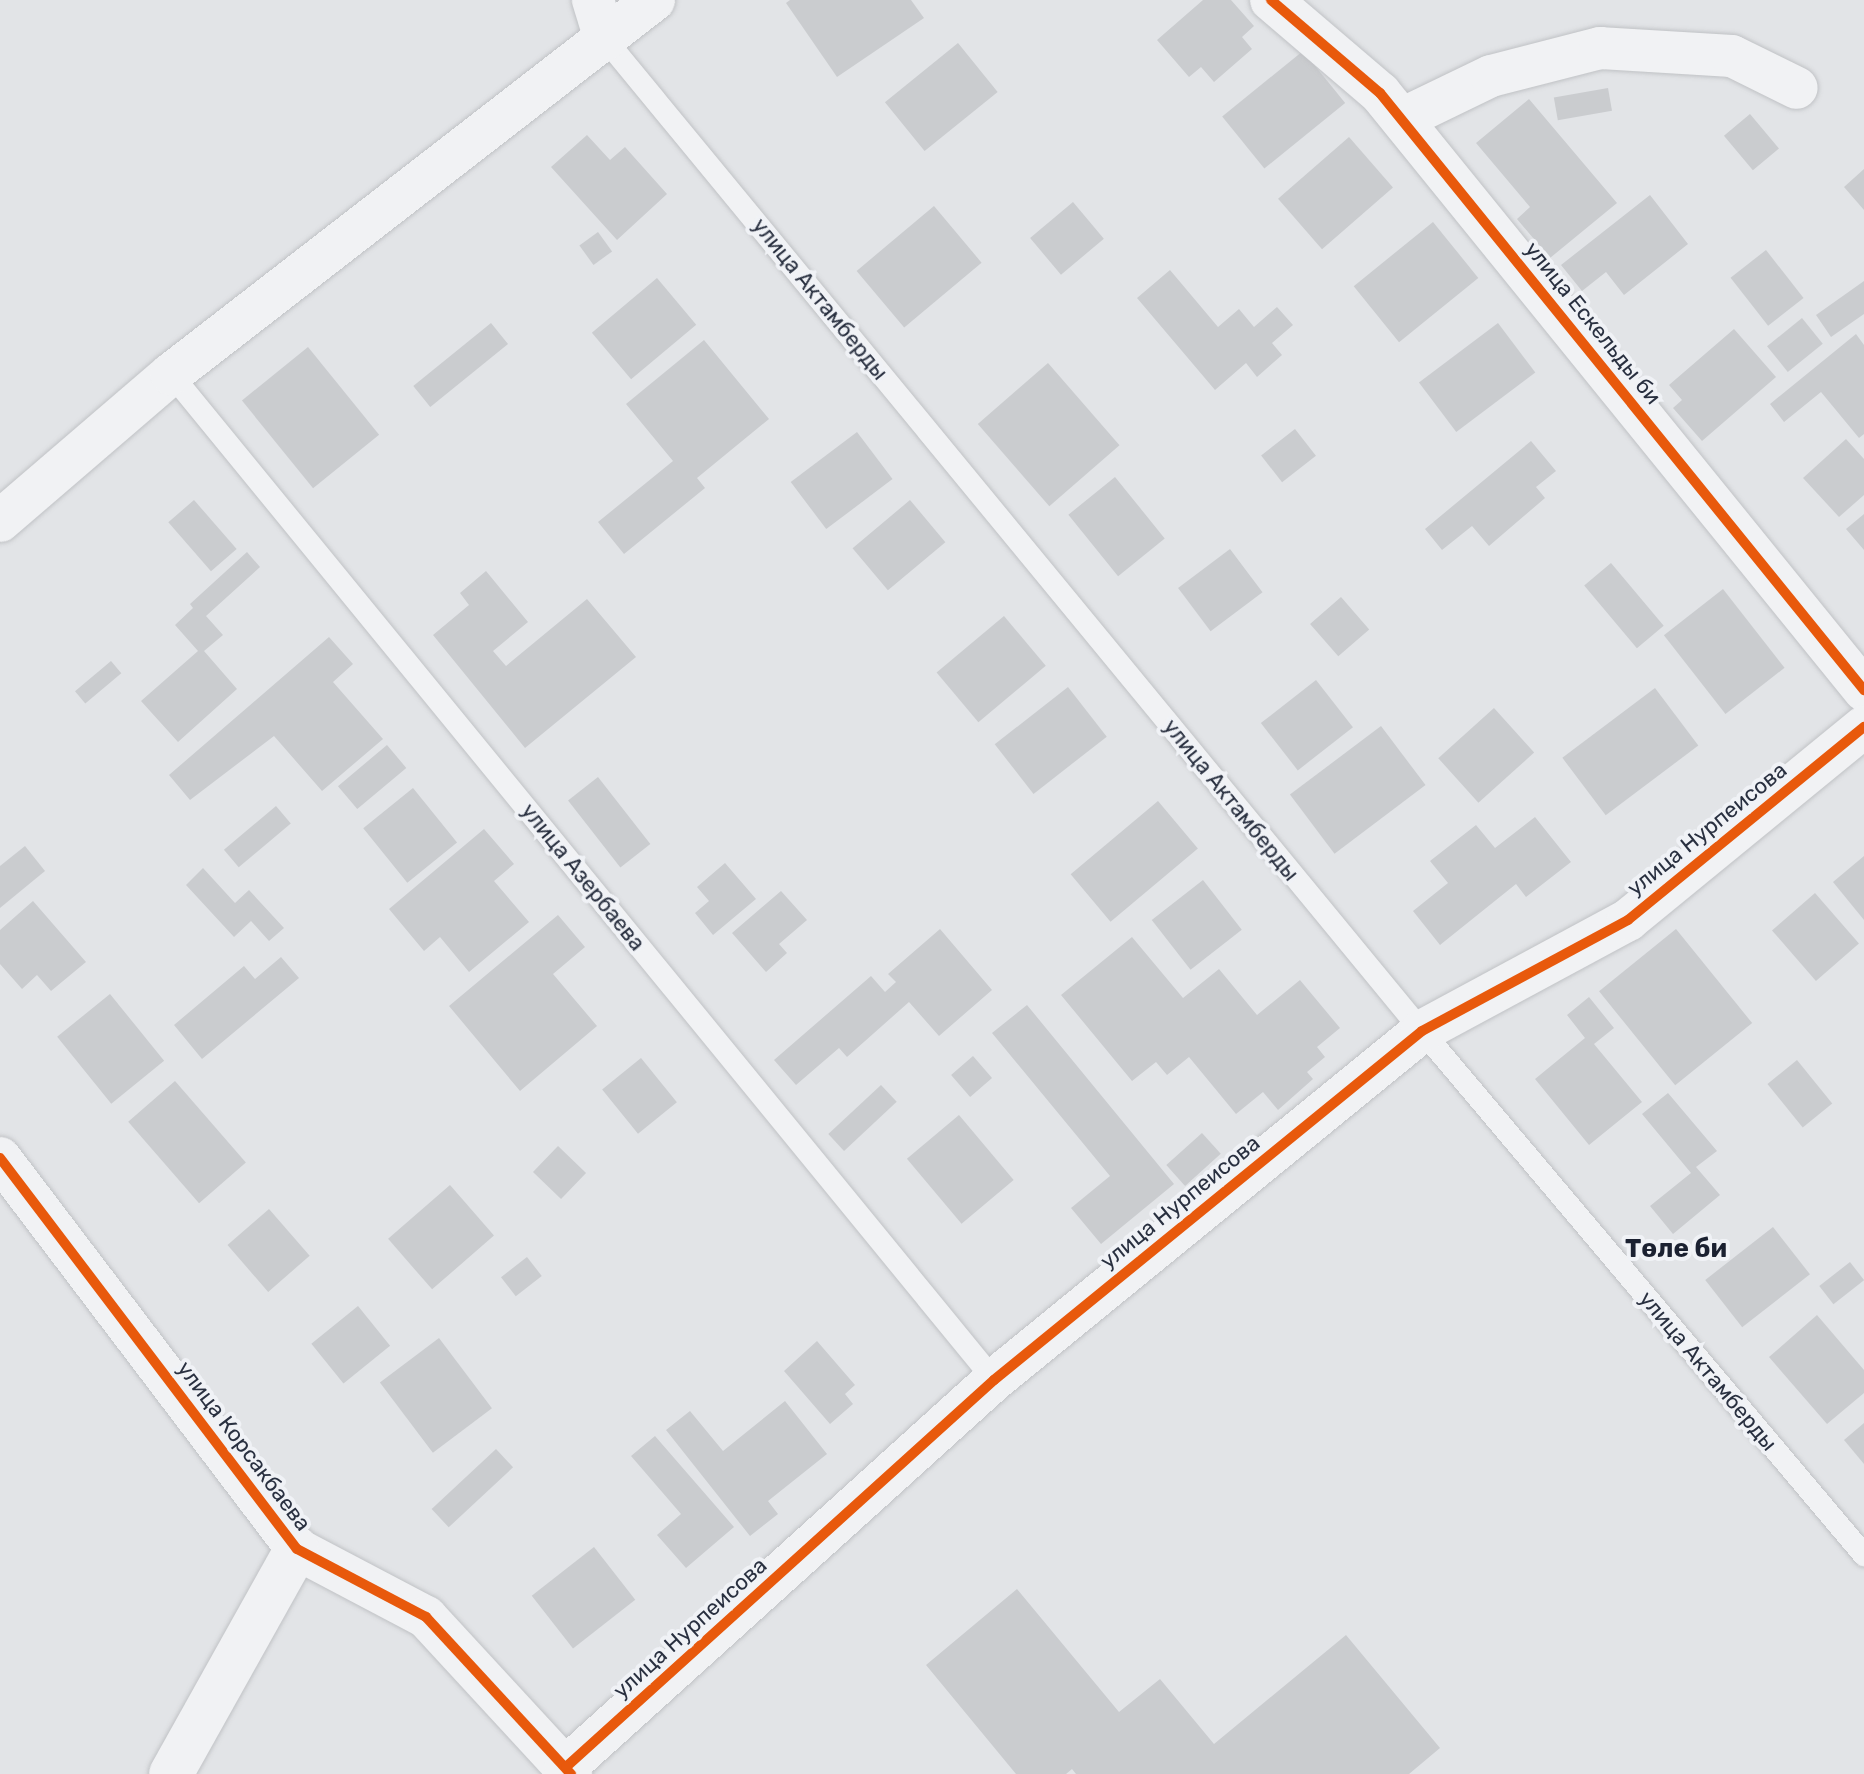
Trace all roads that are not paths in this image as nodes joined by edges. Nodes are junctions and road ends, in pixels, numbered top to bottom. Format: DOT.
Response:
graph roads {
  1 [pos="654,0"];
  2 [pos="1271,0"];
  3 [pos="599,19"];
  4 [pos="1797,88"];
  5 [pos="1402,119"];
  6 [pos="171,374"];
  7 [pos="0,521"];
  8 [pos="1864,690"];
  9 [pos="1864,727"];
  10 [pos="1422,1031"];
  11 [pos="0,1158"];
  12 [pos="994,1380"];
  13 [pos="297,1549"];
  14 [pos="1864,1555"];
  15 [pos="568,1771"];
  16 [pos="171,1774"];
  1 -- 3 [label="street"];
  2 -- 5 [label="street, улица Ескельды би"];
  3 -- 6 [label="street"];
  3 -- 10 [label="lane, улица Актамберды"];
  4 -- 5 [label="street"];
  5 -- 8 [label="street, улица Ескельды би"];
  6 -- 7 [label="street"];
  6 -- 12 [label="lane, улица Азербаева"];
  9 -- 10 [label="street, улица Нурпеисова"];
  10 -- 12 [label="street, улица Нурпеисова"];
  10 -- 14 [label="lane, улица Актамберды"];
  11 -- 13 [label="street, улица Корсакбаева"];
  12 -- 15 [label="street, улица Нурпеисова"];
  13 -- 15 [label="street, улица Корсакбаева"];
  13 -- 16 [label="street"];
}
